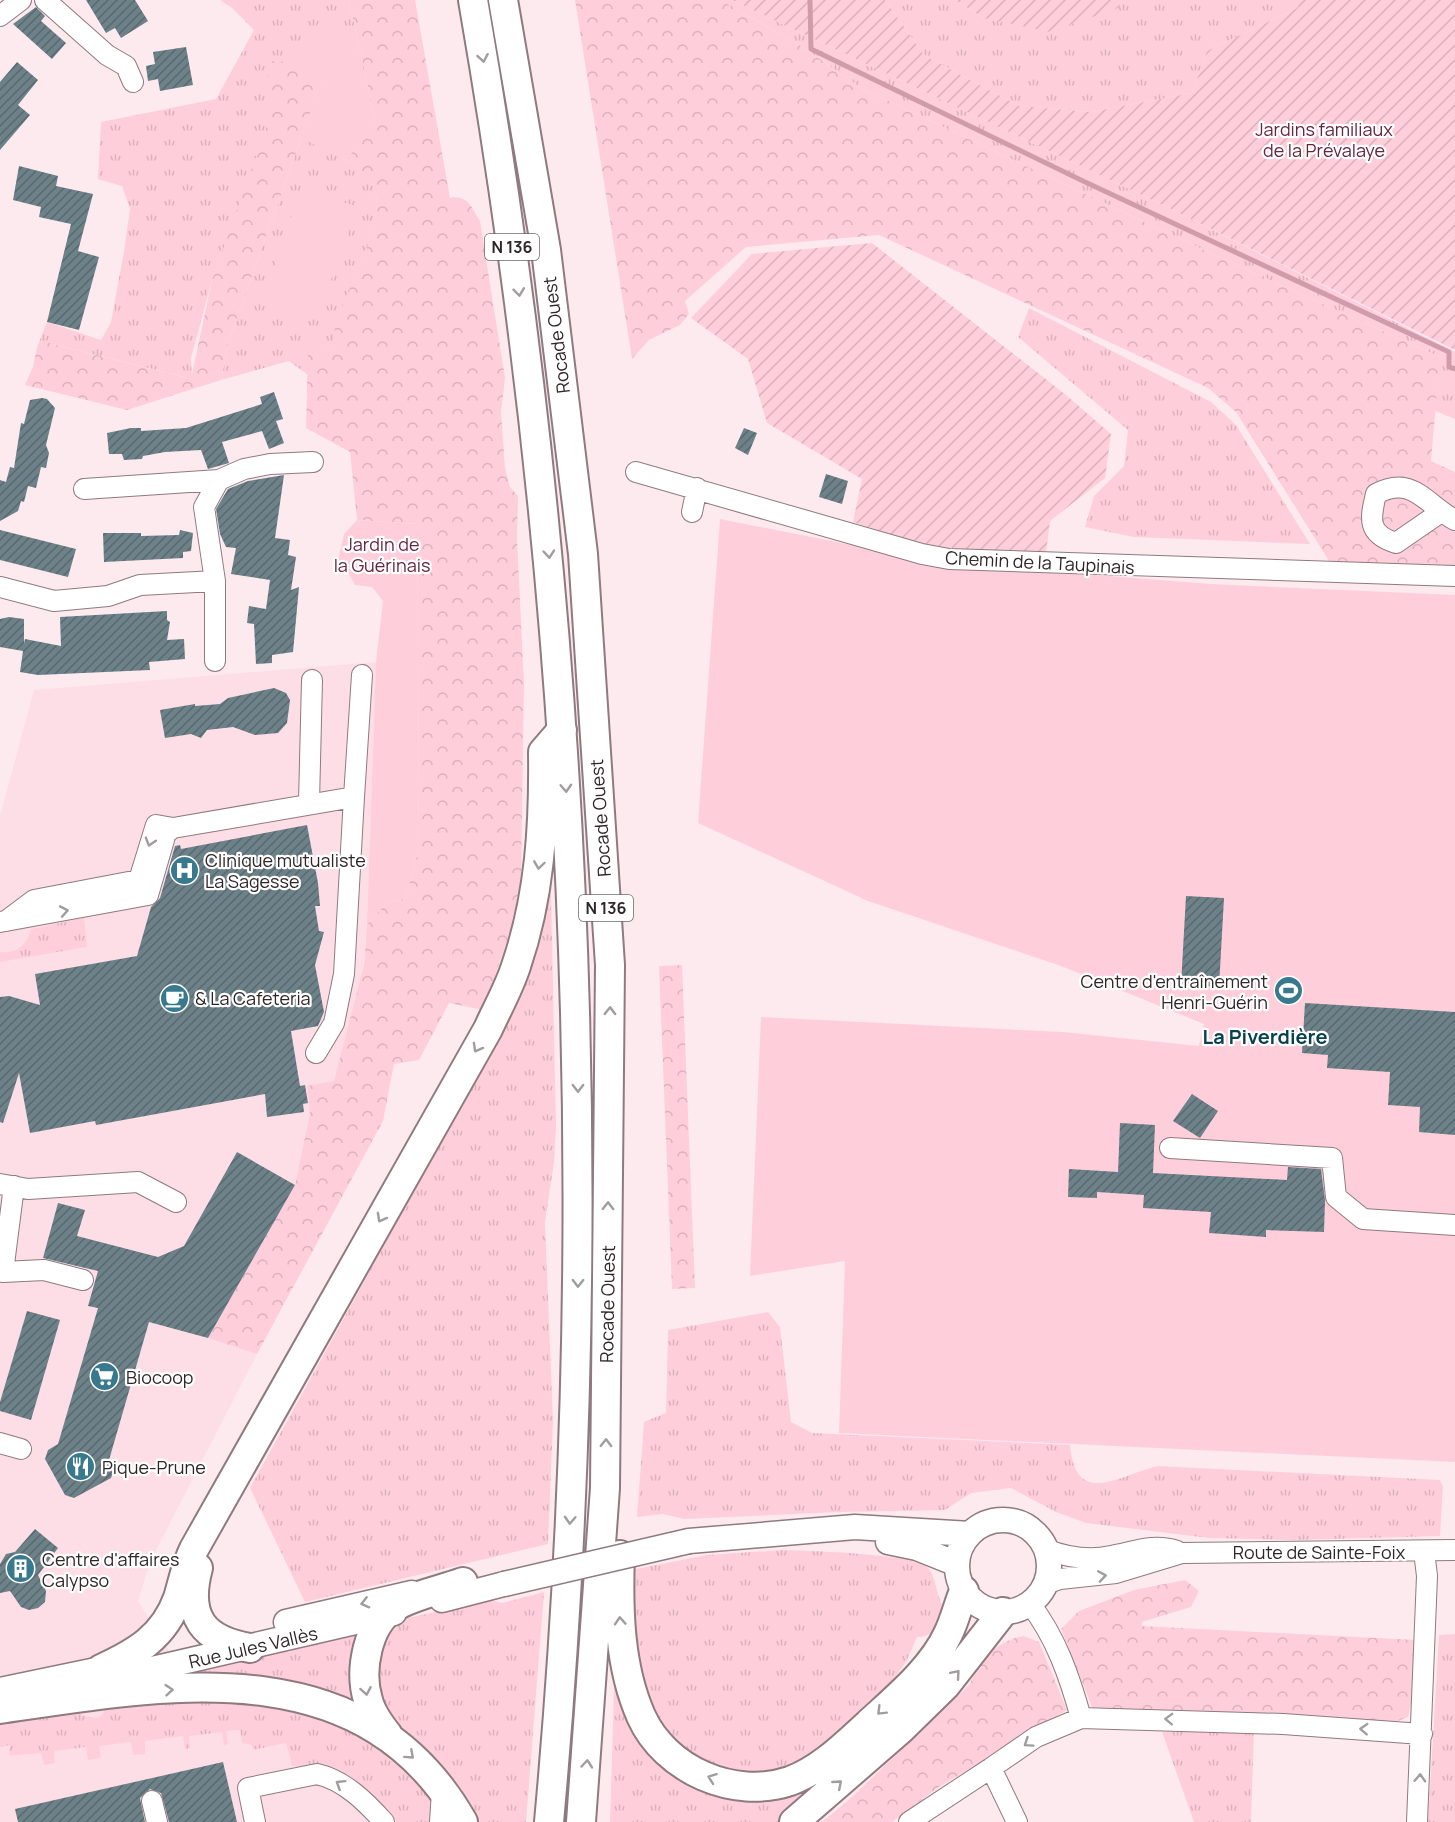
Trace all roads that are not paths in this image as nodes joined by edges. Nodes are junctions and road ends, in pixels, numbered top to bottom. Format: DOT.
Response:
graph roads {
  1 [pos="21,0"];
  2 [pos="45,0"];
  3 [pos="473,0"];
  4 [pos="503,0"];
  5 [pos="0,16"];
  6 [pos="133,82"];
  7 [pos="313,462"];
  8 [pos="636,472"];
  9 [pos="219,480"];
  10 [pos="697,488"];
  11 [pos="84,489"];
  12 [pos="692,512"];
  13 [pos="1455,576"];
  14 [pos="215,581"];
  15 [pos="0,587"];
  16 [pos="215,661"];
  17 [pos="362,675"];
  18 [pos="312,680"];
  19 [pos="562,730"];
  20 [pos="354,797"];
  21 [pos="309,802"];
  22 [pos="3,921"];
  23 [pos="316,1053"];
  24 [pos="1170,1148"];
  25 [pos="7,1185"];
  26 [pos="176,1202"];
  27 [pos="1455,1225"];
  28 [pos="83,1280"];
  29 [pos="274,1409"];
  30 [pos="0,1443"];
  31 [pos="21,1449"];
  32 [pos="605,1488"];
  33 [pos="805,1532"];
  34 [pos="970,1534"];
  35 [pos="1045,1549"];
  36 [pos="1455,1550"];
  37 [pos="1424,1551"];
  38 [pos="1182,1553"];
  39 [pos="957,1564"];
  40 [pos="463,1582"];
  41 [pos="504,1584"];
  42 [pos="1045,1584"];
  43 [pos="964,1591"];
  44 [pos="1030,1604"];
  45 [pos="1003,1612"];
  46 [pos="384,1616"];
  47 [pos="215,1639"];
  48 [pos="250,1648"];
  49 [pos="101,1669"];
  50 [pos="0,1690"];
  51 [pos="0,1701"];
  52 [pos="0,1709"];
  53 [pos="1081,1718"];
  54 [pos="1422,1734"];
  55 [pos="388,1735"];
  56 [pos="991,1768"];
  57 [pos="442,1788"];
  58 [pos="152,1801"];
  59 [pos="157,1822"];
  60 [pos="255,1822"];
  61 [pos="384,1822"];
  62 [pos="440,1822"];
  63 [pos="463,1822"];
  64 [pos="549,1822"];
  65 [pos="581,1822"];
  66 [pos="794,1822"];
  67 [pos="909,1822"];
  68 [pos="1017,1822"];
  69 [pos="1417,1822"];
  1 -- 5 [label="street"];
  2 -- 6 [label="street"];
  3 -- 19 [label="highway, Rocade Ouest / N 136, one-way"];
  32 -- 4 [label="highway, Rocade Ouest / N 136, one-way"];
  7 -- 9 [label="street"];
  8 -- 10 [label="street, Chemin de la Taupinais"];
  9 -- 11 [label="street"];
  9 -- 14 [label="street"];
  10 -- 12 [label="street"];
  10 -- 13 [label="street, Chemin de la Taupinais"];
  14 -- 15 [label="street"];
  14 -- 16 [label="street"];
  17 -- 20 [label="street"];
  18 -- 21 [label="street"];
  19 -- 29 [label="highway, one-way"];
  19 -- 64 [label="highway, Rocade Ouest / N 136, one-way"];
  20 -- 21 [label="street"];
  20 -- 23 [label="street"];
  21 -- 22 [label="street"];
  24 -- 27 [label="street"];
  25 -- 26 [label="street"];
  25 -- 28 [label="street"];
  29 -- 47 [label="highway"];
  29 -- 49 [label="highway"];
  30 -- 31 [label="street"];
  43 -- 32 [label="highway, one-way"];
  65 -- 32 [label="highway, Rocade Ouest / N 136, one-way"];
  33 -- 34 [label="main road, Rue Jules Vallès"];
  33 -- 39 [label="main road, Rue Jules Vallès"];
  33 -- 41 [label="main road, Rue Jules Vallès, bridge"];
  34 -- 35 [label="main road"];
  34 -- 39 [label="main road"];
  35 -- 38 [label="street, Route de Sainte-Foix"];
  35 -- 42 [label="main road"];
  36 -- 37 [label="street, Route de Sainte-Foix"];
  37 -- 38 [label="street, Route de Sainte-Foix"];
  37 -- 54 [label="street"];
  42 -- 38 [label="street, Route de Sainte-Foix, one-way"];
  39 -- 43 [label="main road"];
  40 -- 41 [label="main road, Rue Jules Vallès"];
  40 -- 46 [label="highway"];
  40 -- 47 [label="main road, Rue Jules Vallès, one-way"];
  41 -- 46 [label="main road, Rue Jules Vallès"];
  42 -- 44 [label="main road"];
  43 -- 45 [label="main road"];
  44 -- 45 [label="main road"];
  44 -- 53 [label="street"];
  66 -- 45 [label="highway, one-way"];
  46 -- 48 [label="main road, Rue Jules Vallès"];
  46 -- 55 [label="highway, one-way"];
  47 -- 48 [label="highway"];
  47 -- 49 [label="main road, Rue Jules Vallès"];
  48 -- 51 [label="main road, Rue Jules Vallès"];
  49 -- 50 [label="main road, Rue Jules Vallès"];
  52 -- 55 [label="highway, one-way"];
  54 -- 53 [label="street, one-way"];
  53 -- 56 [label="street, one-way"];
  69 -- 54 [label="street, one-way"];
  55 -- 57 [label="highway, one-way"];
  56 -- 67 [label="street"];
  56 -- 68 [label="street"];
  57 -- 62 [label="street"];
  57 -- 63 [label="highway"];
  58 -- 59 [label="street"];
  61 -- 60 [label="street, one-way"];
}
